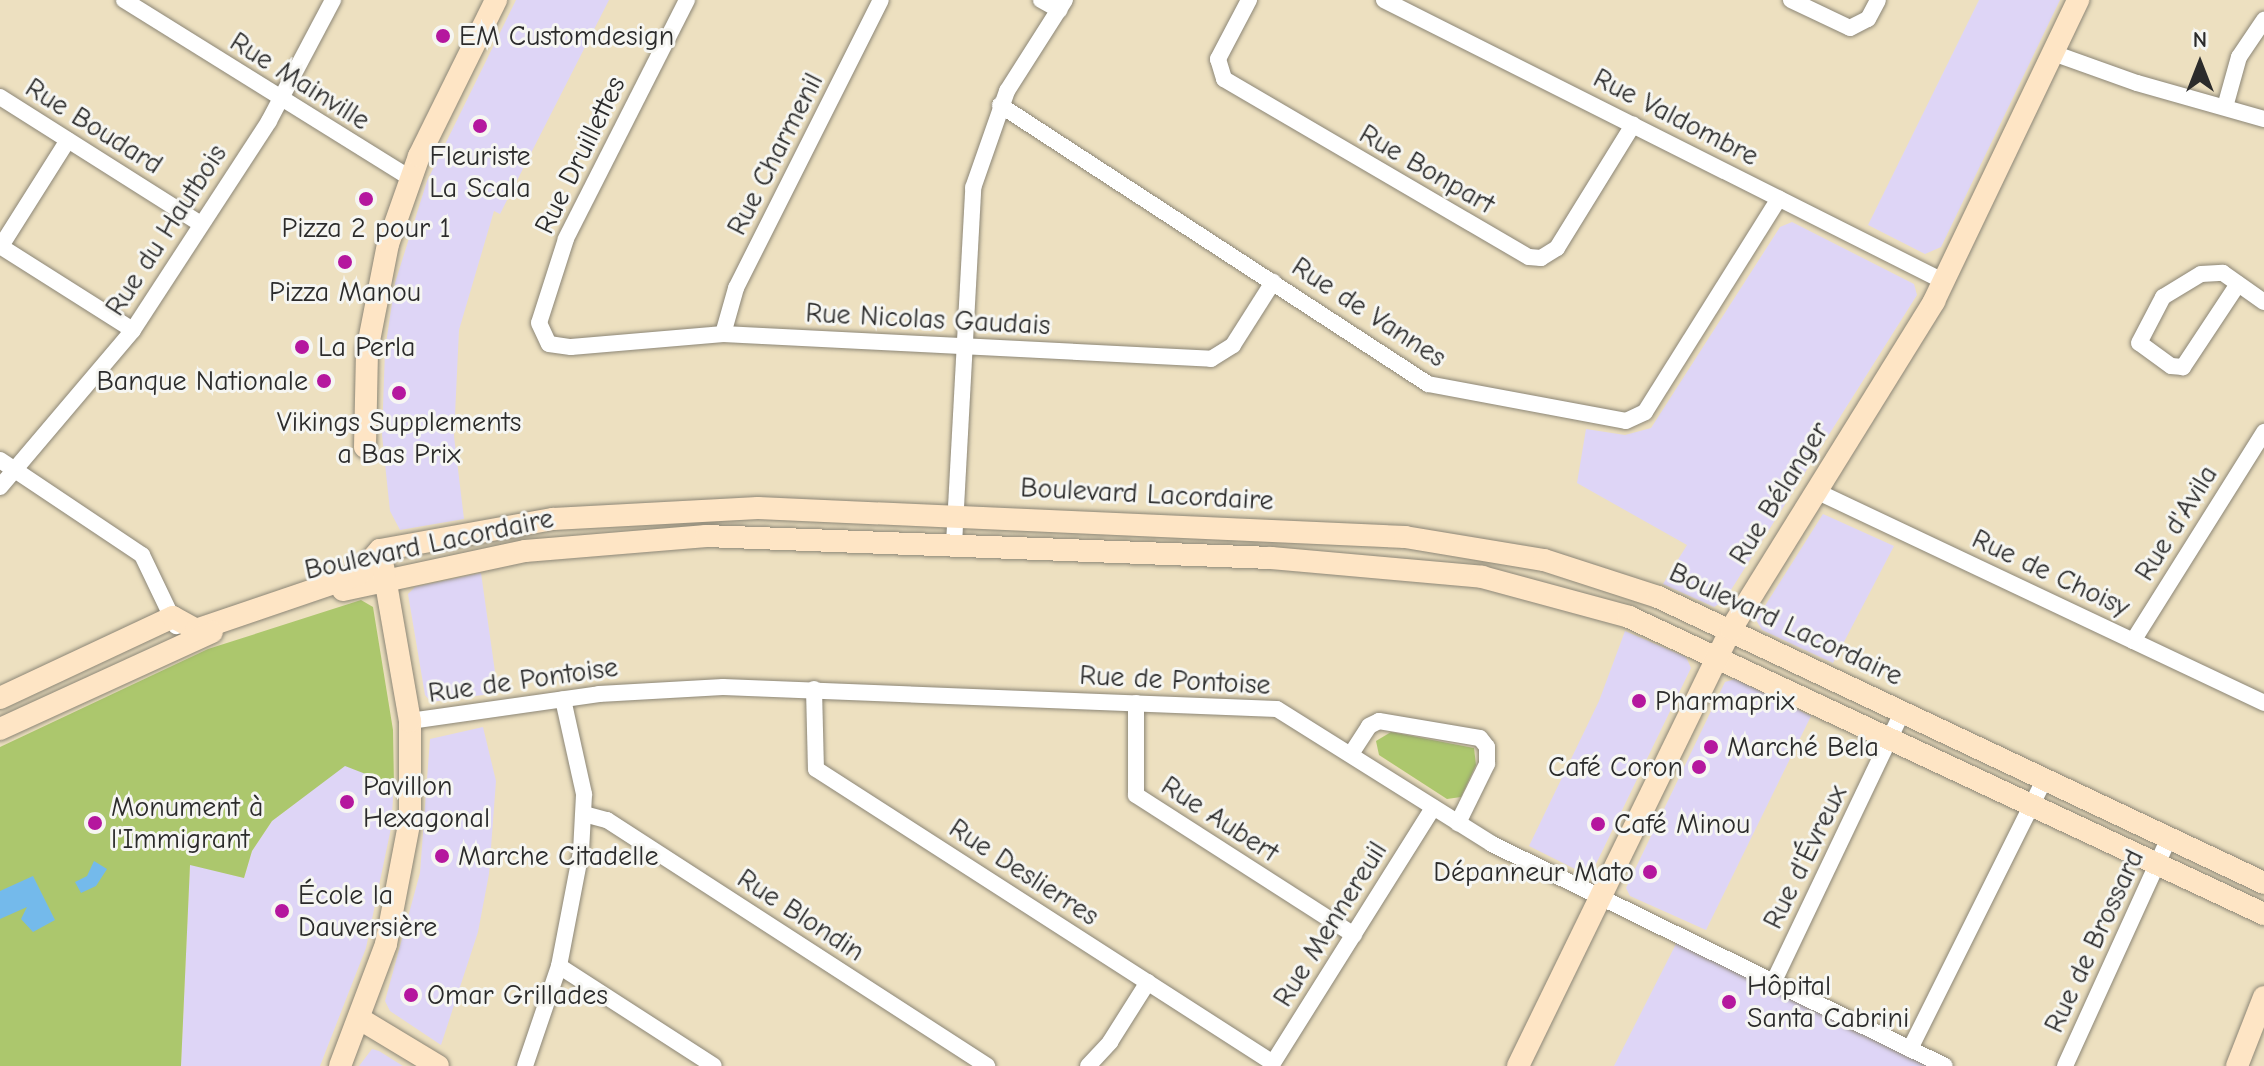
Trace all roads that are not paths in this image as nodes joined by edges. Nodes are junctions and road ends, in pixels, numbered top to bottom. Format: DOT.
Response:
graph roads {
  1 [pos="124,0"];
  2 [pos="333,0"];
  3 [pos="496,0"];
  4 [pos="687,0"];
  5 [pos="881,0"];
  6 [pos="1041,0"];
  7 [pos="1249,0"];
  8 [pos="1384,0"];
  9 [pos="1791,0"];
  10 [pos="1878,0"];
  11 [pos="2078,0"];
  12 [pos="141,5"];
  13 [pos="1062,5"];
  14 [pos="2264,20"];
  15 [pos="2053,53"];
  16 [pos="0,97"];
  17 [pos="281,100"];
  18 [pos="1000,105"];
  19 [pos="2225,107"];
  20 [pos="2264,119"];
  21 [pos="1633,125"];
  22 [pos="68,140"];
  23 [pos="410,178"];
  24 [pos="1779,198"];
  25 [pos="201,224"];
  26 [pos="0,246"];
  27 [pos="1273,282"];
  28 [pos="1945,282"];
  29 [pos="2238,284"];
  30 [pos="2264,302"];
  31 [pos="133,330"];
  32 [pos="723,334"];
  33 [pos="543,339"];
  34 [pos="961,347"];
  35 [pos="2264,432"];
  36 [pos="365,447"];
  37 [pos="0,460"];
  38 [pos="16,470"];
  39 [pos="0,487"];
  40 [pos="1816,491"];
  41 [pos="955,515"];
  42 [pos="954,544"];
  43 [pos="380,550"];
  44 [pos="385,579"];
  45 [pos="173,617"];
  46 [pos="1731,629"];
  47 [pos="2133,641"];
  48 [pos="183,643"];
  49 [pos="1717,657"];
  50 [pos="814,689"];
  51 [pos="0,698"];
  52 [pos="563,699"];
  53 [pos="1136,703"];
  54 [pos="2264,703"];
  55 [pos="1903,711"];
  56 [pos="410,721"];
  57 [pos="0,729"];
  58 [pos="1892,737"];
  59 [pos="1351,754"];
  60 [pos="2044,780"];
  61 [pos="2033,804"];
  62 [pos="1433,808"];
  63 [pos="584,814"];
  64 [pos="1458,823"];
  65 [pos="2169,838"];
  66 [pos="2158,865"];
  67 [pos="2264,883"];
  68 [pos="1600,897"];
  69 [pos="2264,914"];
  70 [pos="1354,935"];
  71 [pos="559,966"];
  72 [pos="1148,982"];
  73 [pos="1773,983"];
  74 [pos="2264,997"];
  75 [pos="360,1019"];
  76 [pos="1910,1049"];
  77 [pos="1272,1064"];
  78 [pos="340,1066"];
  79 [pos="438,1066"];
  80 [pos="525,1066"];
  81 [pos="714,1066"];
  82 [pos="987,1066"];
  83 [pos="1088,1066"];
  84 [pos="1518,1066"];
  85 [pos="1945,1066"];
  86 [pos="2065,1066"];
  87 [pos="2237,1066"];
  1 -- 12 [label="street, Rue Mainville"];
  2 -- 17 [label="street, Rue du Hautbois"];
  3 -- 23 [label="main road"];
  4 -- 33 [label="street, Rue Druillettes"];
  5 -- 32 [label="street, Rue Charmenil"];
  6 -- 13 [label="street"];
  7 -- 21 [label="street, Rue Bonpart"];
  8 -- 21 [label="street, Rue Valdombre"];
  9 -- 10 [label="street"];
  11 -- 15 [label="main road, Rue Bélanger"];
  12 -- 17 [label="street, Rue Mainville"];
  13 -- 18 [label="street"];
  14 -- 19 [label="street"];
  15 -- 19 [label="street"];
  15 -- 28 [label="main road, Rue Bélanger"];
  16 -- 22 [label="street, Rue Boudard"];
  17 -- 23 [label="street, Rue Mainville"];
  17 -- 25 [label="street, Rue du Hautbois"];
  18 -- 27 [label="street, Rue de Vannes"];
  18 -- 34 [label="street"];
  19 -- 20 [label="street"];
  21 -- 24 [label="street, Rue Valdombre"];
  22 -- 25 [label="street, Rue Boudard"];
  22 -- 26 [label="street"];
  23 -- 36 [label="main road"];
  24 -- 27 [label="street, Rue de Vannes"];
  24 -- 28 [label="street, Rue Valdombre"];
  25 -- 31 [label="street, Rue du Hautbois"];
  26 -- 31 [label="street"];
  27 -- 34 [label="street, Rue Nicolas Gaudais"];
  28 -- 40 [label="main road, Rue Bélanger"];
  29 -- 29 [label="street"];
  29 -- 30 [label="street"];
  31 -- 38 [label="street, Rue du Hautbois"];
  32 -- 33 [label="street, Rue Nicolas Gaudais"];
  32 -- 34 [label="street, Rue Nicolas Gaudais"];
  34 -- 41 [label="street"];
  35 -- 47 [label="street, Rue d'Avila"];
  37 -- 38 [label="street"];
  38 -- 39 [label="street, Rue du Hautbois"];
  38 -- 45 [label="street"];
  40 -- 46 [label="main road, Rue Bélanger"];
  40 -- 47 [label="street, Rue de Choisy"];
  41 -- 42 [label="street"];
  41 -- 43 [label="main road, Boulevard Lacordaire"];
  41 -- 46 [label="main road, Boulevard Lacordaire"];
  42 -- 44 [label="main road, Boulevard Lacordaire"];
  42 -- 49 [label="main road, Boulevard Lacordaire"];
  43 -- 44 [label="main road"];
  43 -- 45 [label="main road, Boulevard Lacordaire"];
  44 -- 48 [label="main road, Boulevard Lacordaire"];
  44 -- 56 [label="main road"];
  45 -- 48 [label="street"];
  45 -- 51 [label="main road"];
  46 -- 49 [label="main road, Rue Bélanger"];
  46 -- 55 [label="main road, Boulevard Lacordaire"];
  47 -- 54 [label="street, Rue de Choisy"];
  48 -- 57 [label="main road, Boulevard Lacordaire"];
  49 -- 58 [label="main road, Boulevard Lacordaire"];
  49 -- 68 [label="main road, Rue Bélanger"];
  50 -- 52 [label="street, Rue de Pontoise"];
  50 -- 53 [label="street, Rue de Pontoise"];
  50 -- 72 [label="street, Rue Deslierres"];
  52 -- 56 [label="street, Rue de Pontoise"];
  52 -- 63 [label="street"];
  53 -- 59 [label="street, Rue de Pontoise"];
  53 -- 70 [label="street, Rue Aubert"];
  55 -- 58 [label="street, Rue d'Évreux"];
  55 -- 60 [label="main road, Boulevard Lacordaire"];
  56 -- 75 [label="main road"];
  58 -- 61 [label="main road, Boulevard Lacordaire"];
  58 -- 73 [label="street, Rue d'Évreux"];
  59 -- 62 [label="street, Rue de Pontoise"];
  59 -- 64 [label="street"];
  60 -- 61 [label="street"];
  60 -- 65 [label="main road, Boulevard Lacordaire"];
  61 -- 66 [label="main road, Boulevard Lacordaire"];
  61 -- 76 [label="street"];
  62 -- 64 [label="street, Rue de Pontoise"];
  62 -- 70 [label="street, Rue Mennereuil"];
  63 -- 71 [label="street"];
  63 -- 82 [label="street, Rue Blondin"];
  64 -- 68 [label="street, Rue de Pontoise"];
  65 -- 66 [label="street, Rue de Brossard"];
  65 -- 67 [label="main road, Boulevard Lacordaire"];
  66 -- 69 [label="main road, Boulevard Lacordaire"];
  66 -- 86 [label="street, Rue de Brossard"];
  68 -- 73 [label="street, Rue de Pontoise"];
  68 -- 84 [label="main road, Rue Bélanger"];
  70 -- 77 [label="street, Rue Mennereuil"];
  71 -- 80 [label="street"];
  71 -- 81 [label="street"];
  72 -- 77 [label="street, Rue Deslierres"];
  72 -- 83 [label="street"];
  73 -- 76 [label="street, Rue de Pontoise"];
  74 -- 87 [label="main road"];
  75 -- 78 [label="main road"];
  75 -- 79 [label="main road"];
  76 -- 85 [label="street, Rue de Pontoise"];
}
